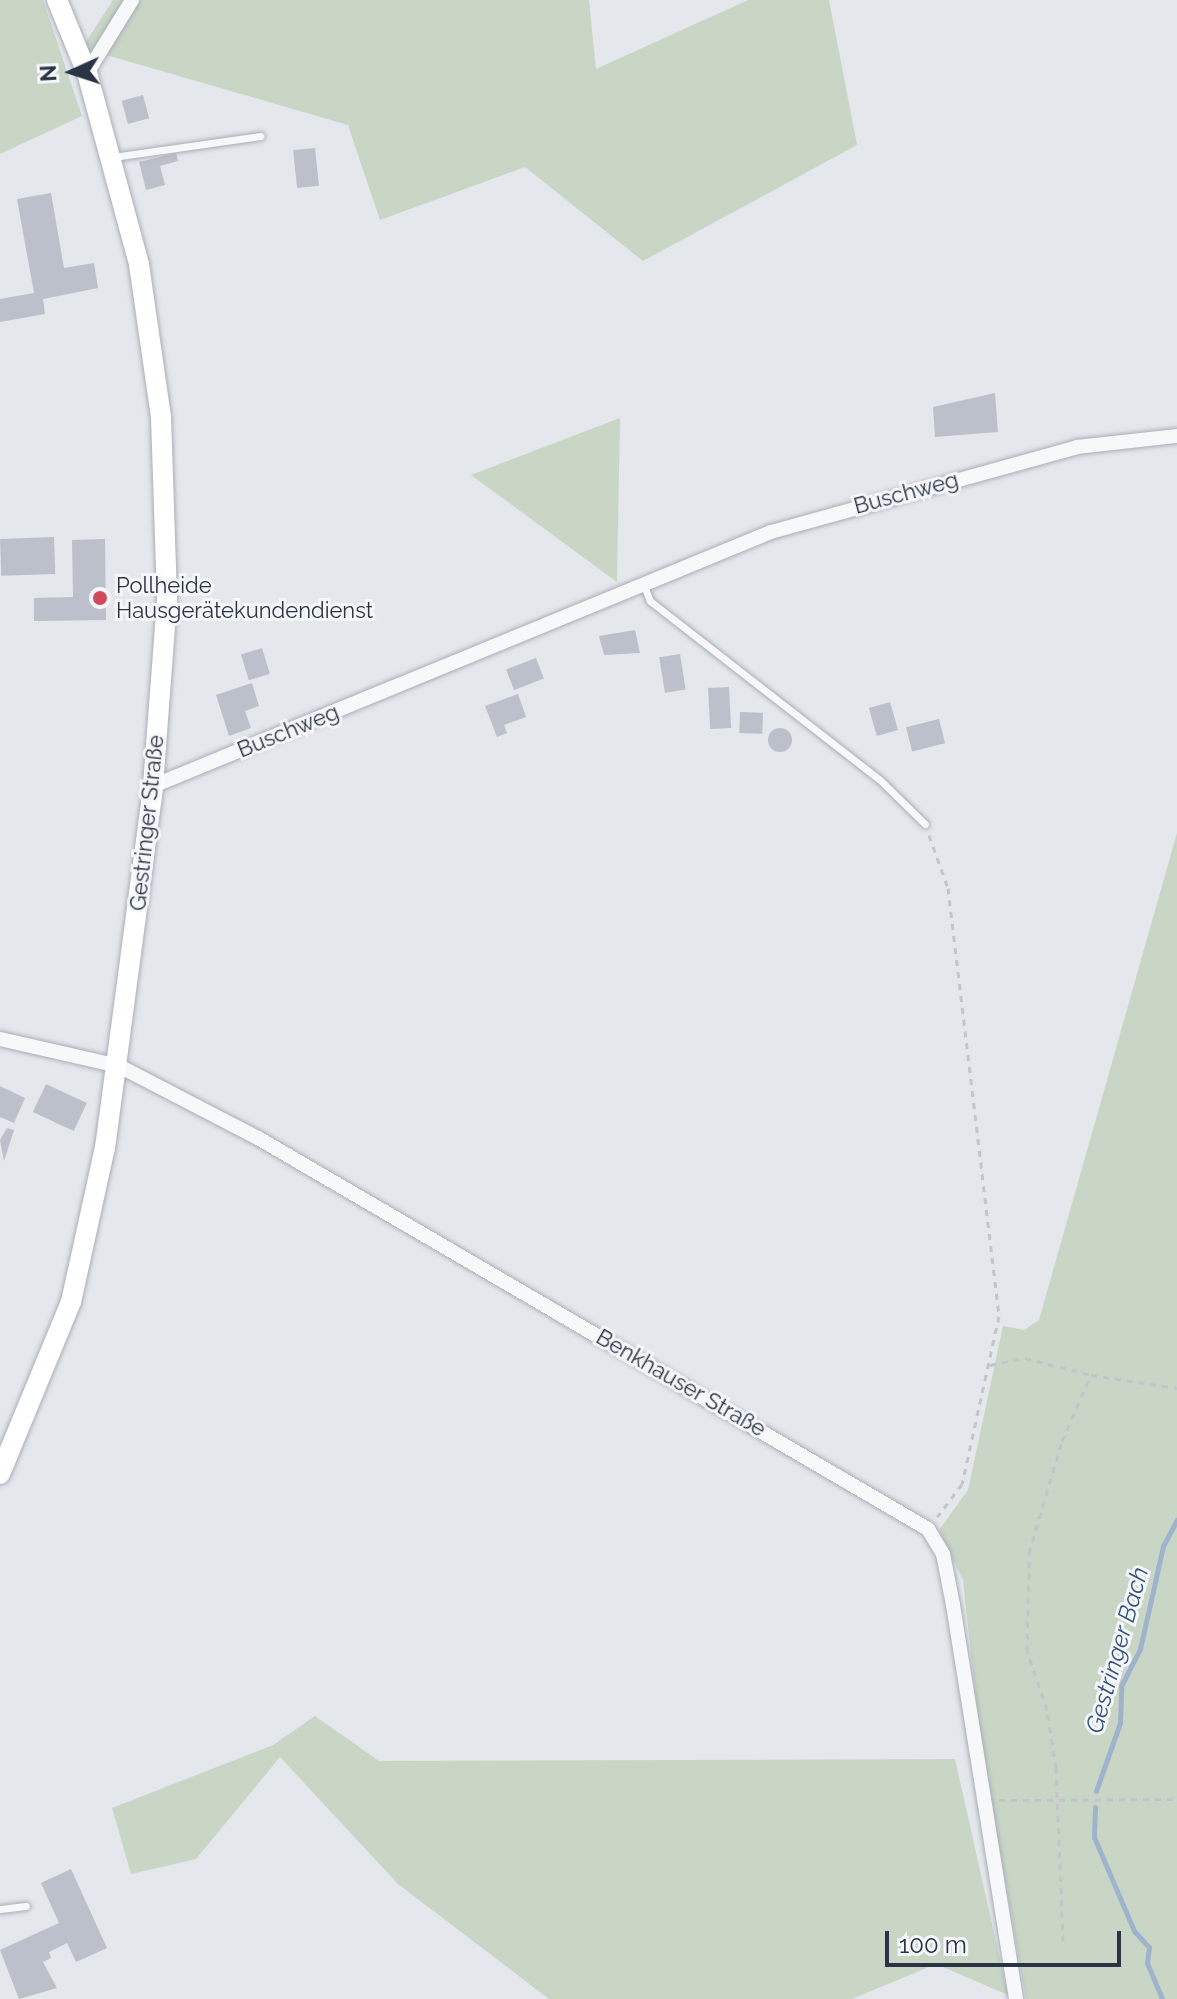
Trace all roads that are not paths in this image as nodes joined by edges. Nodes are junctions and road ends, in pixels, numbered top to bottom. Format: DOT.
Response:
graph roads {
  1 [pos="57,0"];
  2 [pos="132,0"];
  3 [pos="87,73"];
  4 [pos="261,136"];
  5 [pos="110,158"];
  6 [pos="1177,436"];
  7 [pos="642,581"];
  8 [pos="153,786"];
  9 [pos="925,824"];
  10 [pos="0,1039"];
  11 [pos="119,1066"];
  12 [pos="0,1474"];
  13 [pos="26,1906"];
  14 [pos="0,1909"];
  15 [pos="1016,1999"];
  1 -- 3 [label="main road, Gestringer Straße"];
  2 -- 3 [label="street"];
  3 -- 5 [label="main road, Gestringer Straße"];
  4 -- 5 [label="lane"];
  5 -- 8 [label="main road, Gestringer Straße"];
  6 -- 7 [label="street, Buschweg"];
  7 -- 8 [label="street, Buschweg"];
  7 -- 9 [label="lane"];
  8 -- 11 [label="main road, Gestringer Straße"];
  10 -- 11 [label="street, Benkhauser Straße"];
  11 -- 12 [label="main road, Gestringer Straße"];
  11 -- 15 [label="street, Benkhauser Straße"];
  13 -- 14 [label="lane"];
}
